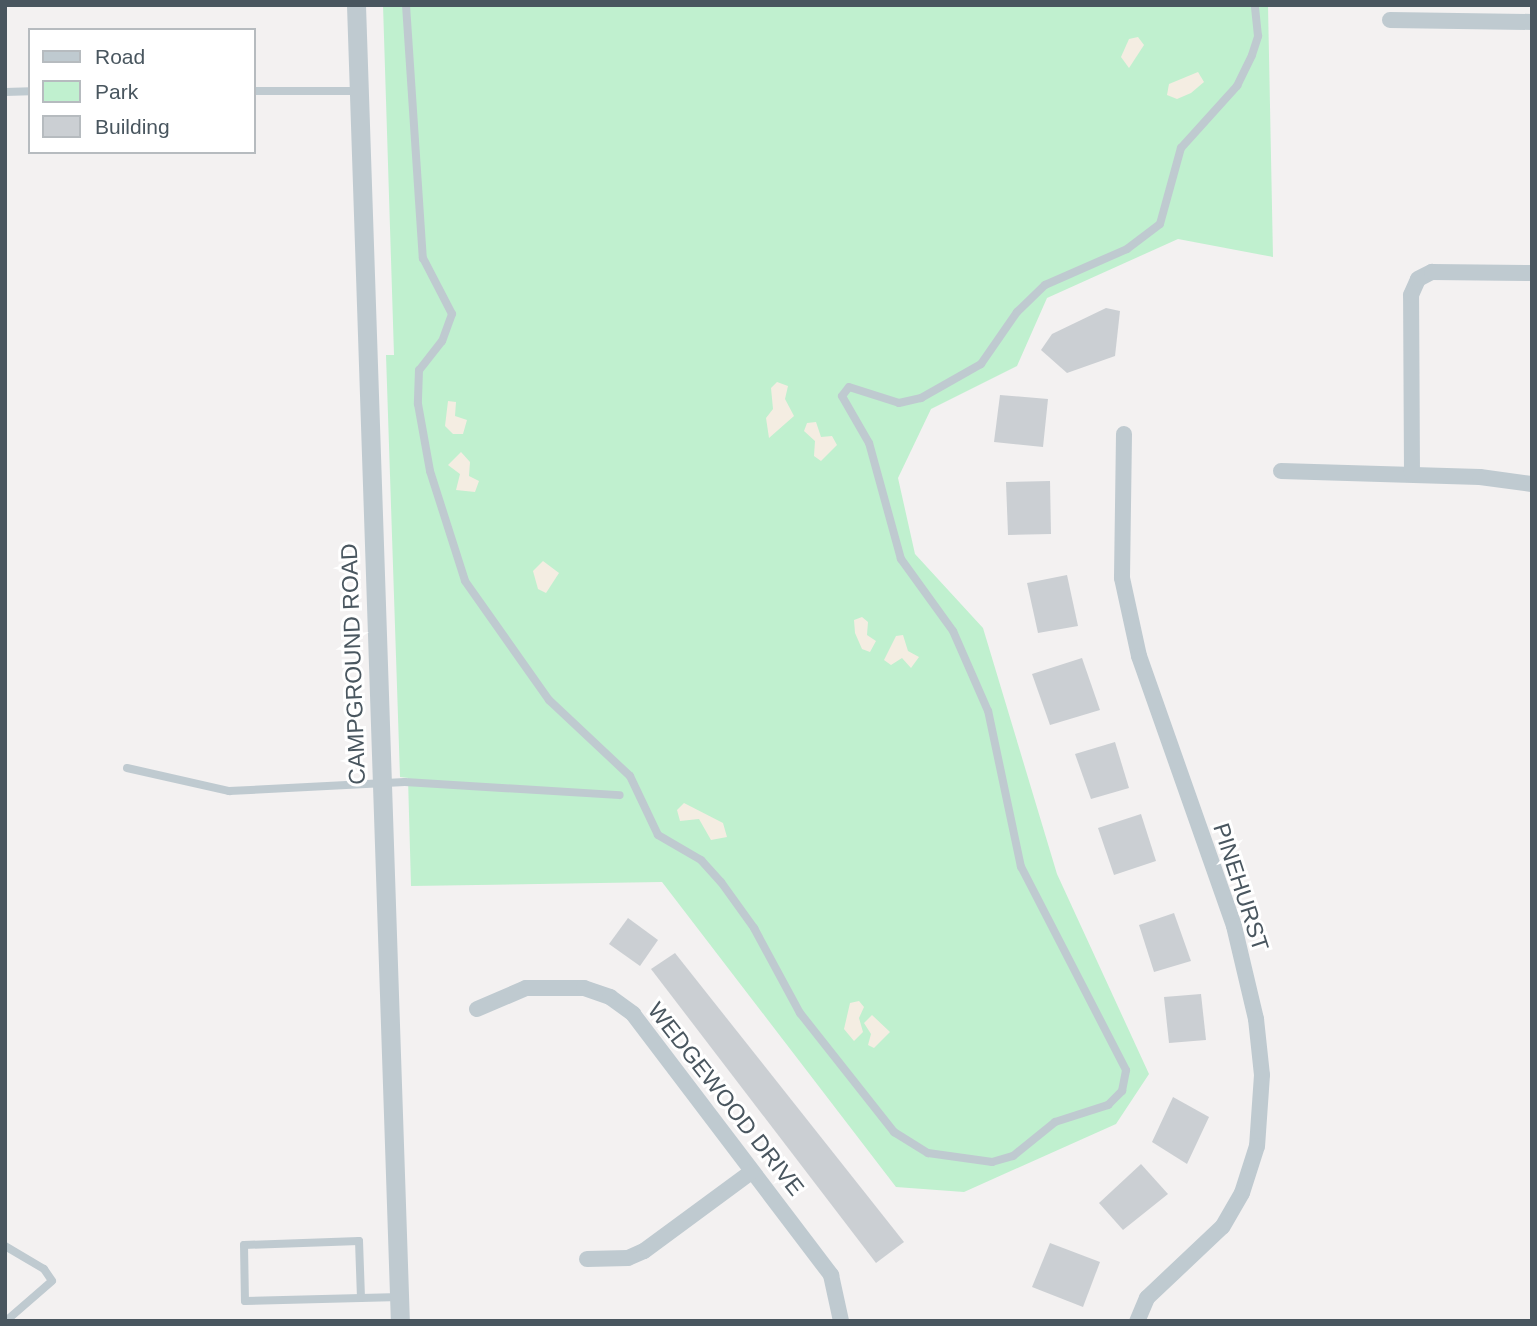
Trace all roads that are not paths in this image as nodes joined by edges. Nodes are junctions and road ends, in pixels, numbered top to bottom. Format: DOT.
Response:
graph roads {
  1 [pos="356,5"];
  2 [pos="406,5"];
  3 [pos="1255,5"];
  4 [pos="1390,20"];
  5 [pos="1532,22"];
  6 [pos="256,91"];
  7 [pos="358,91"];
  8 [pos="5,92"];
  9 [pos="28,92"];
  10 [pos="1532,273"];
  11 [pos="1124,434"];
  12 [pos="1282,471"];
  13 [pos="1412,474"];
  14 [pos="1532,484"];
  15 [pos="127,768"];
  16 [pos="381,783"];
  17 [pos="620,794"];
  18 [pos="477,1009"];
  19 [pos="751,1172"];
  20 [pos="5,1246"];
  21 [pos="587,1259"];
  22 [pos="400,1297"];
  23 [pos="361,1298"];
  24 [pos="6,1321"];
  25 [pos="400,1321"];
  26 [pos="841,1321"];
  27 [pos="1137,1321"];
  1 -- 7 [label="street, CAMPGROUND ROAD"];
  2 -- 3 [label="lane"];
  4 -- 5 [label="street"];
  6 -- 7 [label="lane"];
  7 -- 16 [label="street, CAMPGROUND ROAD"];
  8 -- 9 [label="lane"];
  10 -- 13 [label="street"];
  11 -- 27 [label="street, PINEHURST"];
  12 -- 13 [label="street"];
  13 -- 14 [label="street"];
  15 -- 16 [label="lane"];
  16 -- 17 [label="lane"];
  16 -- 22 [label="street, CAMPGROUND ROAD"];
  18 -- 19 [label="street, WEDGEWOOD DRIVE"];
  19 -- 21 [label="street"];
  19 -- 26 [label="street, WEDGEWOOD DRIVE"];
  20 -- 24 [label="lane"];
  22 -- 23 [label="lane"];
  22 -- 25 [label="street, CAMPGROUND ROAD"];
  23 -- 23 [label="lane"];
}
